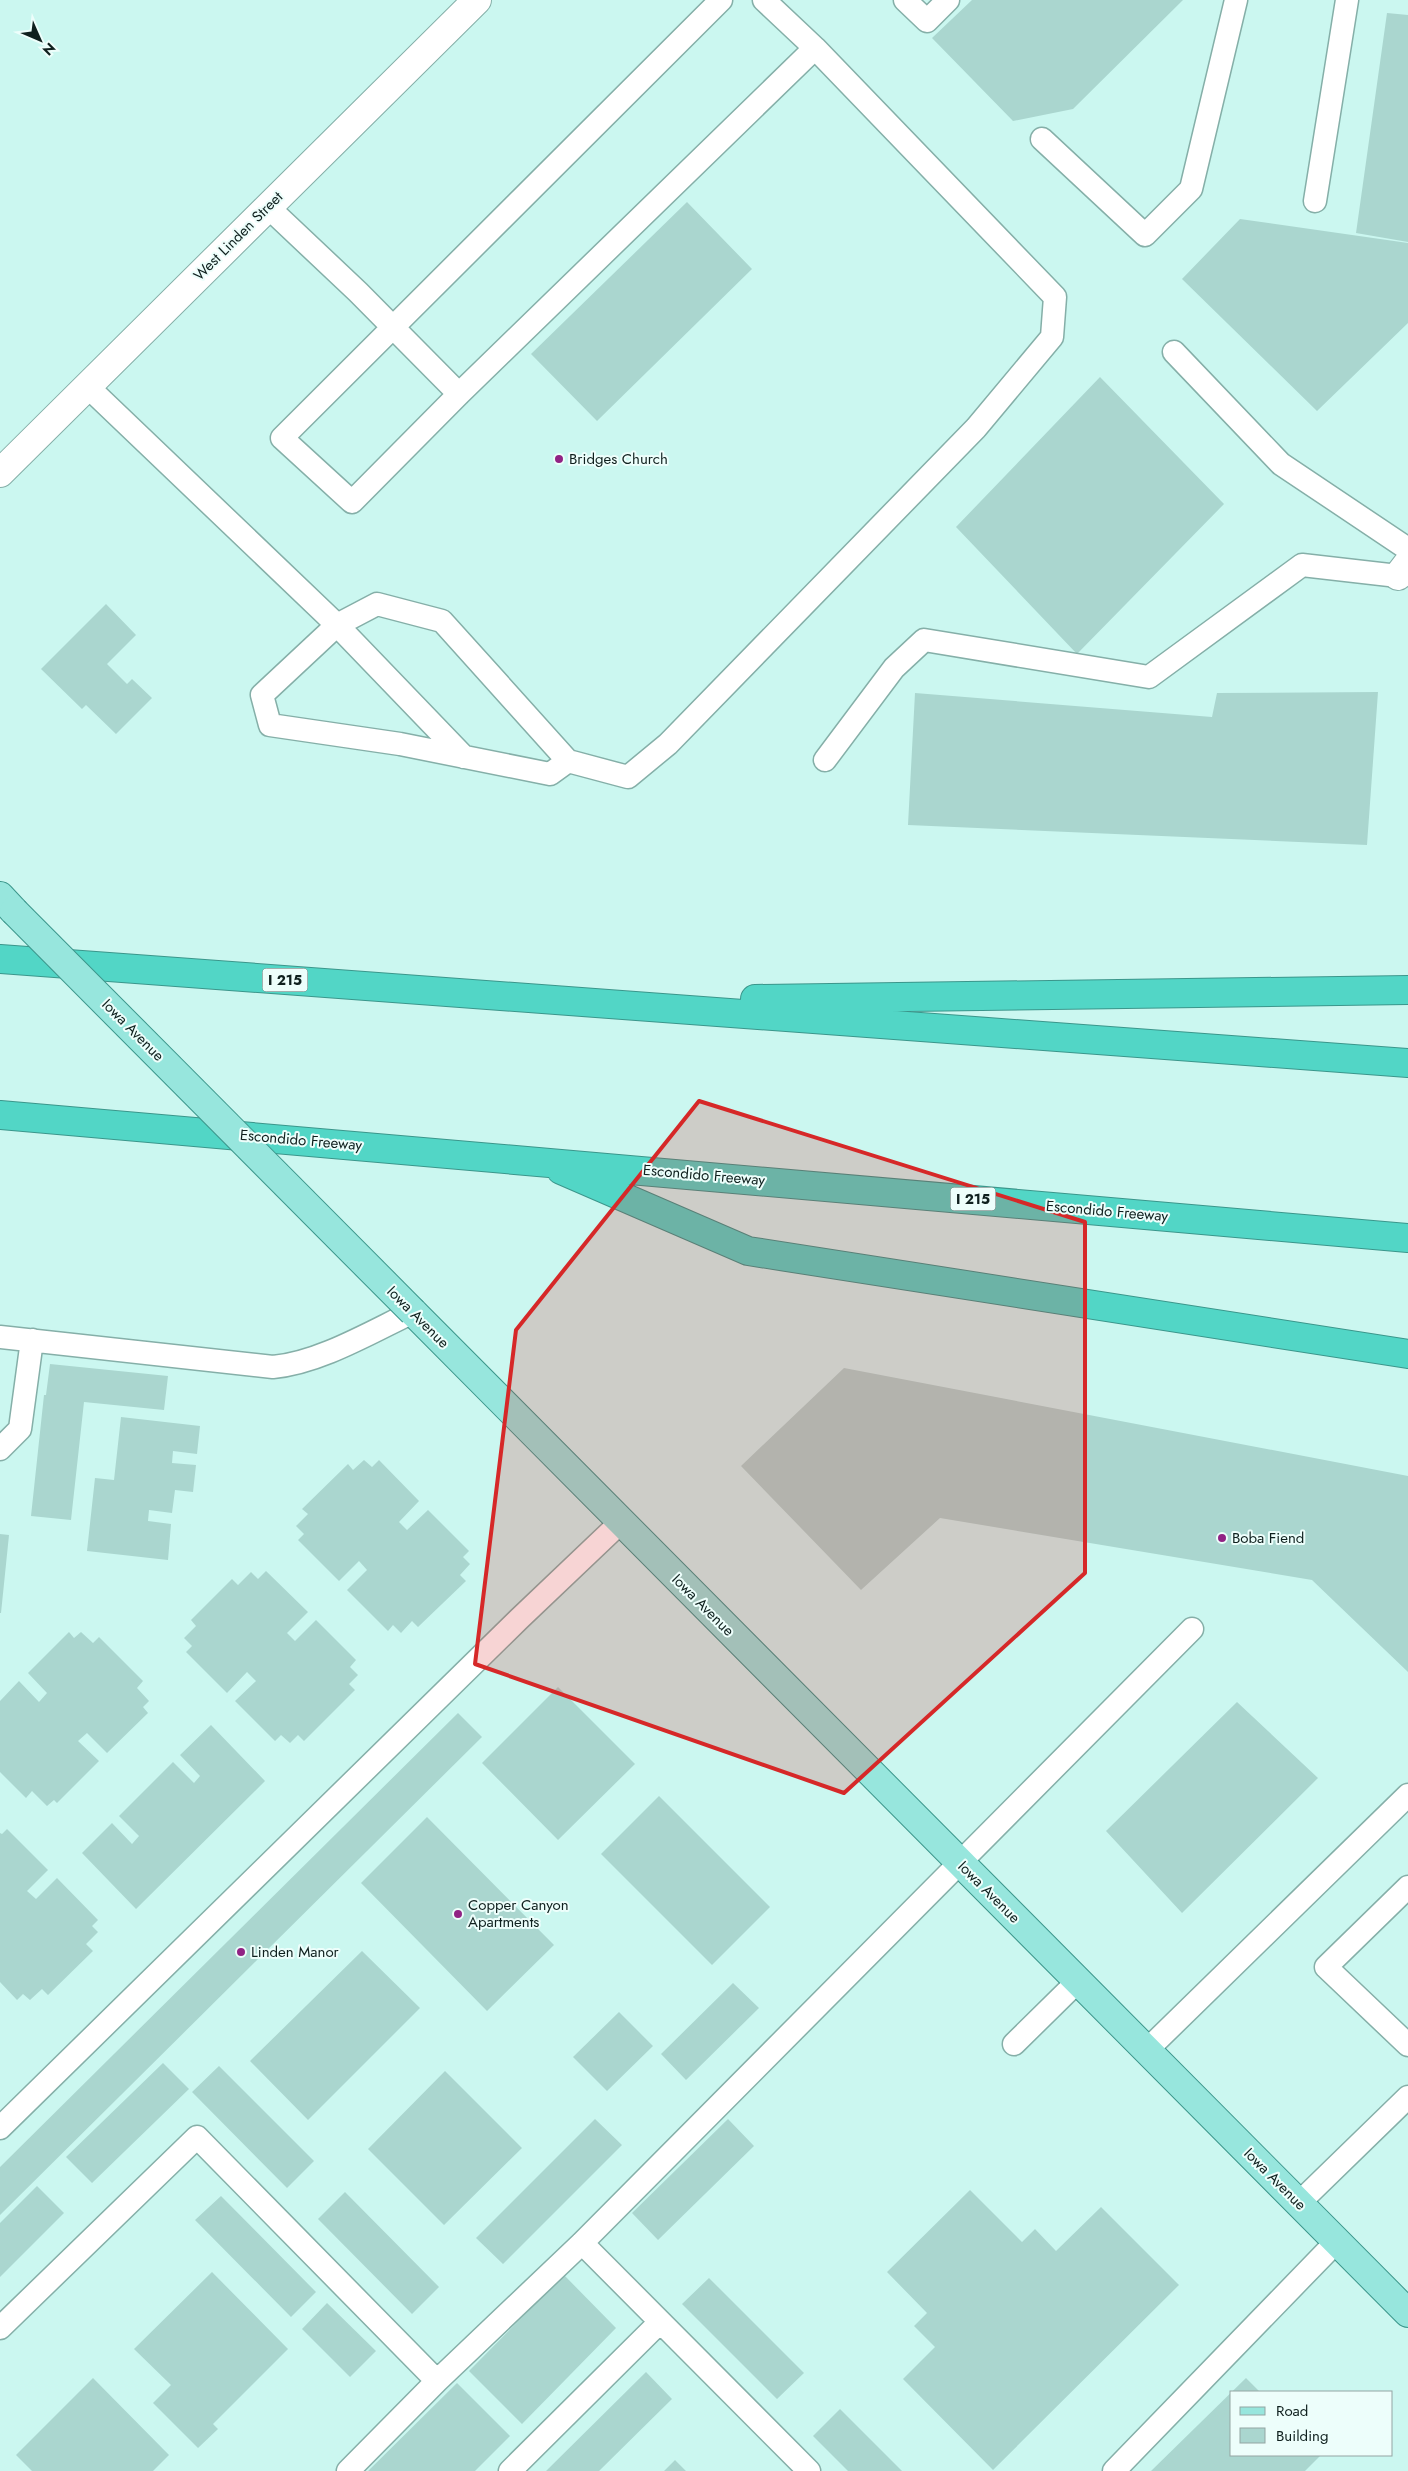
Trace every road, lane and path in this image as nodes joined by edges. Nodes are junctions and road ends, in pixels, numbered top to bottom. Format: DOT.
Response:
graph roads {
  1 [pos="477,0"];
  2 [pos="721,0"];
  3 [pos="764,0"];
  4 [pos="905,0"];
  5 [pos="948,0"];
  6 [pos="1236,0"];
  7 [pos="1347,0"];
  8 [pos="815,48"];
  9 [pos="1042,140"];
  10 [pos="1315,201"];
  11 [pos="268,207"];
  12 [pos="392,326"];
  13 [pos="1174,352"];
  14 [pos="87,386"];
  15 [pos="459,394"];
  16 [pos="0,473"];
  17 [pos="1408,549"];
  18 [pos="1403,570"];
  19 [pos="337,625"];
  20 [pos="464,757"];
  21 [pos="825,760"];
  22 [pos="568,761"];
  23 [pos="0,896"];
  24 [pos="0,959"];
  25 [pos="1408,990"];
  26 [pos="570,1001"];
  27 [pos="1408,1063"];
  28 [pos="0,1114"];
  29 [pos="539,1161"];
  30 [pos="1408,1238"];
  31 [pos="413,1312"];
  32 [pos="0,1336"];
  33 [pos="32,1340"];
  34 [pos="1408,1354"];
  35 [pos="0,1449"];
  36 [pos="621,1522"];
  37 [pos="1192,1629"];
  38 [pos="1408,1795"];
  39 [pos="959,1862"];
  40 [pos="1408,1886"];
  41 [pos="1078,1981"];
  42 [pos="1014,2044"];
  43 [pos="1408,2045"];
  44 [pos="1147,2050"];
  45 [pos="1408,2097"];
  46 [pos="0,2128"];
  47 [pos="1299,2203"];
  48 [pos="1337,2241"];
  49 [pos="582,2243"];
  50 [pos="1408,2312"];
  51 [pos="660,2322"];
  52 [pos="0,2328"];
  53 [pos="437,2381"];
  54 [pos="348,2471"];
  55 [pos="510,2471"];
  56 [pos="809,2471"];
  57 [pos="1114,2471"];
  1 -- 11 [label="main road, West Linden Street"];
  2 -- 12 [label="lane"];
  3 -- 8 [label="lane"];
  4 -- 5 [label="lane"];
  6 -- 9 [label="lane"];
  7 -- 10 [label="lane"];
  8 -- 15 [label="lane"];
  8 -- 22 [label="lane"];
  11 -- 12 [label="lane"];
  11 -- 14 [label="main road, West Linden Street"];
  12 -- 15 [label="lane"];
  12 -- 15 [label="lane"];
  13 -- 17 [label="lane"];
  14 -- 16 [label="main road, West Linden Street"];
  14 -- 19 [label="lane"];
  18 -- 21 [label="lane"];
  19 -- 20 [label="lane"];
  19 -- 20 [label="lane"];
  19 -- 22 [label="lane"];
  20 -- 22 [label="lane"];
  23 -- 31 [label="main road, Iowa Avenue, bridge"];
  24 -- 26 [label="highway, I 215"];
  25 -- 26 [label="highway"];
  26 -- 27 [label="highway, I 215"];
  28 -- 29 [label="highway, Escondido Freeway / I 215"];
  29 -- 30 [label="highway, Escondido Freeway / I 215"];
  29 -- 34 [label="highway"];
  31 -- 33 [label="lane"];
  31 -- 36 [label="main road, Iowa Avenue"];
  32 -- 33 [label="lane"];
  33 -- 35 [label="lane"];
  36 -- 39 [label="main road, Iowa Avenue"];
  36 -- 46 [label="lane"];
  37 -- 39 [label="lane"];
  38 -- 44 [label="lane"];
  39 -- 41 [label="main road, Iowa Avenue"];
  39 -- 49 [label="lane"];
  40 -- 43 [label="lane"];
  41 -- 42 [label="lane"];
  41 -- 44 [label="main road, Iowa Avenue"];
  44 -- 47 [label="main road, Iowa Avenue"];
  45 -- 47 [label="lane"];
  47 -- 48 [label="main road, Iowa Avenue"];
  48 -- 50 [label="main road, Iowa Avenue"];
  48 -- 57 [label="lane"];
  49 -- 51 [label="lane"];
  49 -- 53 [label="lane"];
  51 -- 55 [label="lane"];
  51 -- 56 [label="lane"];
  52 -- 53 [label="lane"];
  53 -- 54 [label="lane"];
}
